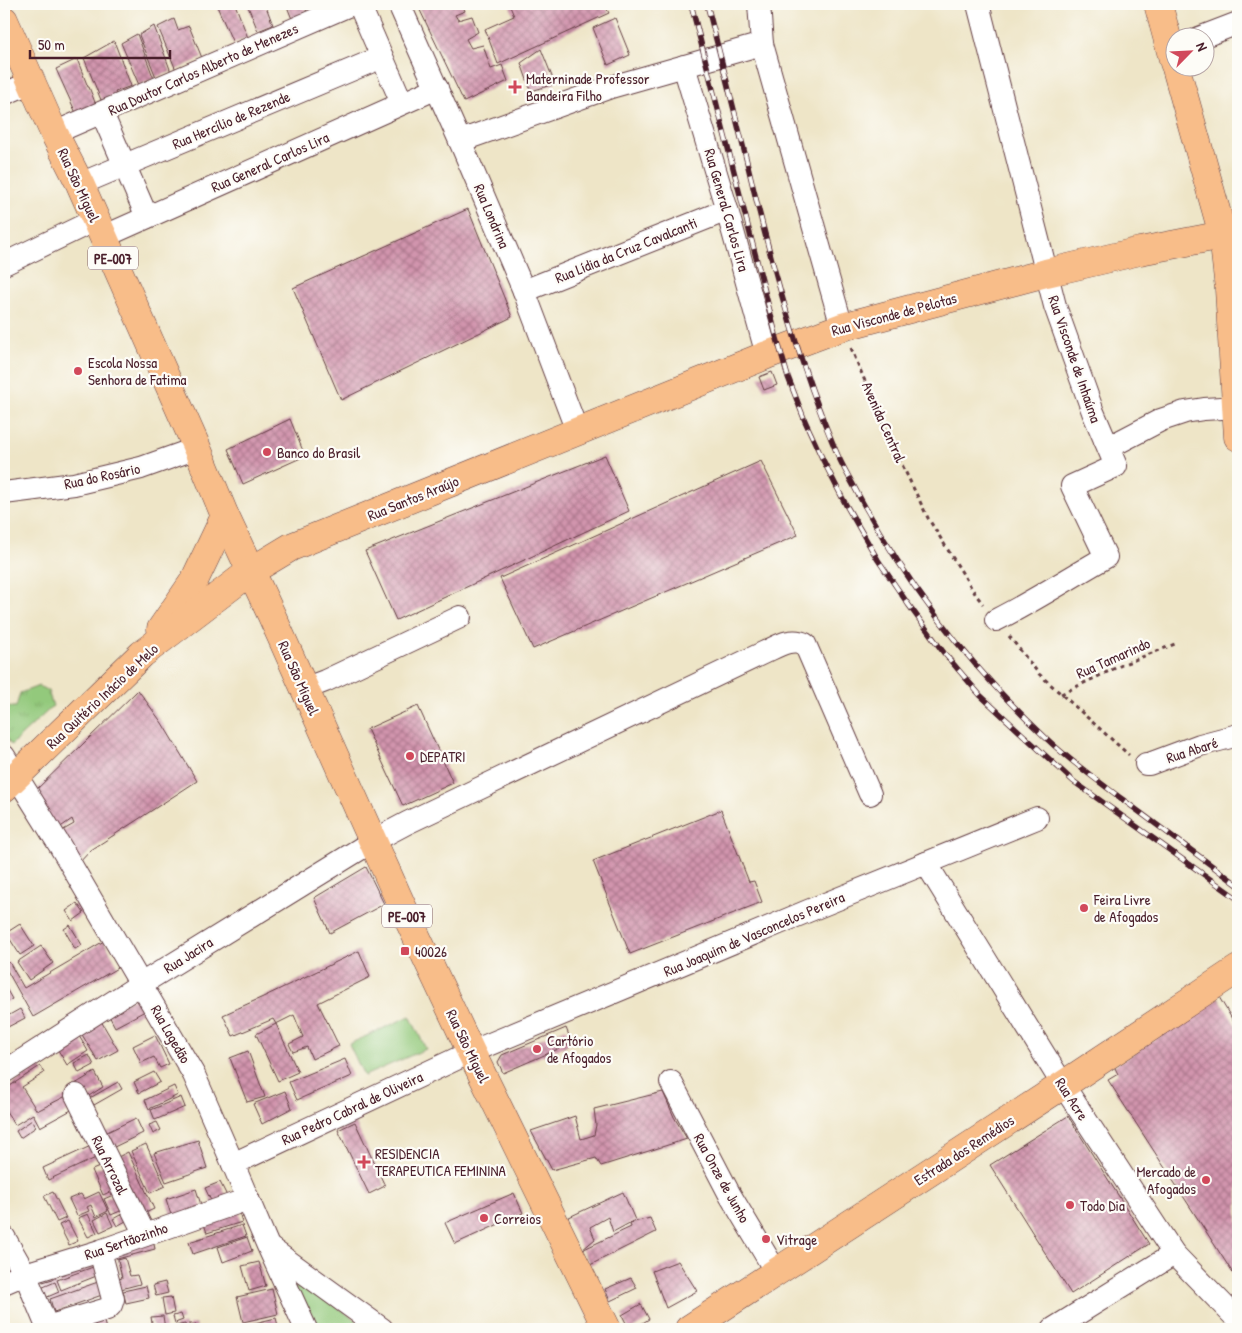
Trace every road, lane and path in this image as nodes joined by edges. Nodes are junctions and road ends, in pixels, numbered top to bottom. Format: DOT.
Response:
graph roads {
  1 [pos="352,4"];
  2 [pos="359,4"];
  3 [pos="400,4"];
  4 [pos="759,4"];
  5 [pos="978,4"];
  6 [pos="1158,4"];
  7 [pos="4,20"];
  8 [pos="1238,23"];
  9 [pos="1165,28"];
  10 [pos="1214,32"];
  11 [pos="762,44"];
  12 [pos="382,57"];
  13 [pos="684,66"];
  14 [pos="1181,78"];
  15 [pos="32,82"];
  16 [pos="437,88"];
  17 [pos="4,94"];
  18 [pos="402,103"];
  19 [pos="102,112"];
  20 [pos="54,134"];
  21 [pos="460,141"];
  22 [pos="124,165"];
  23 [pos="80,184"];
  24 [pos="728,210"];
  25 [pos="147,218"];
  26 [pos="99,228"];
  27 [pos="1230,232"];
  28 [pos="4,264"];
  29 [pos="1046,273"];
  30 [pos="524,291"];
  31 [pos="842,327"];
  32 [pos="767,355"];
  33 [pos="1238,407"];
  34 [pos="578,431"];
  35 [pos="1238,438"];
  36 [pos="1104,440"];
  37 [pos="197,448"];
  38 [pos="4,493"];
  39 [pos="225,516"];
  40 [pos="251,571"];
  41 [pos="460,617"];
  42 [pos="996,620"];
  43 [pos="1174,644"];
  44 [pos="142,654"];
  45 [pos="304,689"];
  46 [pos="1061,694"];
  47 [pos="1238,735"];
  48 [pos="1146,764"];
  49 [pos="8,774"];
  50 [pos="870,794"];
  51 [pos="1037,818"];
  52 [pos="373,841"];
  53 [pos="926,863"];
  54 [pos="1236,973"];
  55 [pos="142,984"];
  56 [pos="471,1052"];
  57 [pos="4,1072"];
  58 [pos="671,1082"];
  59 [pos="1063,1086"];
  60 [pos="76,1095"];
  61 [pos="233,1164"];
  62 [pos="248,1199"];
  63 [pos="145,1235"];
  64 [pos="4,1237"];
  65 [pos="268,1246"];
  66 [pos="100,1251"];
  67 [pos="1174,1254"];
  68 [pos="776,1272"];
  69 [pos="25,1274"];
  70 [pos="4,1283"];
  71 [pos="1238,1320"];
  72 [pos="48,1328"];
  73 [pos="306,1329"];
  74 [pos="382,1329"];
  75 [pos="607,1329"];
  76 [pos="689,1329"];
  77 [pos="1052,1329"];
  1 -- 19 [label="street, Rua Doutor Carlos Alberto de Menezes"];
  2 -- 12 [label="street"];
  3 -- 16 [label="street, Rua Londrina"];
  4 -- 11 [label="street"];
  5 -- 29 [label="street, Rua Visconde de Inhaúma"];
  6 -- 9 [label="main road"];
  7 -- 15 [label="main road, Rua São Miguel / PE-007"];
  8 -- 10 [label="street"];
  11 -- 13 [label="street"];
  11 -- 31 [label="street"];
  12 -- 18 [label="street"];
  12 -- 22 [label="street, Rua Hercílio de Rezende"];
  13 -- 21 [label="street"];
  13 -- 24 [label="street, Rua General Carlos Lira"];
  14 -- 27 [label="main road"];
  15 -- 17 [label="street"];
  15 -- 20 [label="main road, Rua São Miguel / PE-007"];
  16 -- 18 [label="street, Rua General Carlos Lira"];
  16 -- 21 [label="street, Rua Londrina"];
  18 -- 25 [label="street, Rua General Carlos Lira"];
  19 -- 20 [label="street, Rua Doutor Carlos Alberto de Menezes"];
  19 -- 22 [label="street"];
  20 -- 23 [label="main road, Rua São Miguel / PE-007"];
  21 -- 30 [label="street, Rua Londrina"];
  22 -- 23 [label="street, Rua Hercílio de Rezende"];
  22 -- 25 [label="street"];
  23 -- 26 [label="main road, Rua São Miguel / PE-007"];
  24 -- 30 [label="street, Rua Lídia da Cruz Cavalcanti"];
  24 -- 32 [label="street, Rua General Carlos Lira"];
  25 -- 26 [label="street, Rua General Carlos Lira"];
  26 -- 28 [label="street, Rua General Carlos Lira"];
  26 -- 37 [label="main road, Rua São Miguel / PE-007"];
  27 -- 29 [label="main road, Rua Visconde de Pelotas"];
  27 -- 33 [label="main road"];
  29 -- 31 [label="main road, Rua Visconde de Pelotas"];
  29 -- 36 [label="street, Rua Visconde de Inhaúma"];
  30 -- 34 [label="street, Rua Londrina"];
  31 -- 32 [label="main road, Rua Visconde de Pelotas"];
  31 -- 42 [label="path, Avenida Central"];
  32 -- 34 [label="main road, Rua Visconde de Pelotas"];
  33 -- 35 [label="main road"];
  33 -- 36 [label="street"];
  34 -- 40 [label="main road, Rua Santos Araújo"];
  36 -- 42 [label="street, Rua Visconde de Inhaúma"];
  37 -- 38 [label="street, Rua do Rosário"];
  37 -- 39 [label="main road, Rua São Miguel / PE-007"];
  39 -- 40 [label="main road, Rua São Miguel / PE-007"];
  39 -- 44 [label="main road"];
  40 -- 44 [label="main road, Rua Quitério Inácio de Melo"];
  40 -- 45 [label="main road, Rua São Miguel / PE-007"];
  41 -- 45 [label="street"];
  42 -- 46 [label="path, Avenida Central"];
  43 -- 46 [label="path, Rua Tamarindo"];
  44 -- 49 [label="main road, Rua Quitério Inácio de Melo"];
  45 -- 52 [label="main road, Rua São Miguel / PE-007"];
  46 -- 48 [label="path, Avenida Central"];
  47 -- 48 [label="street, Rua Abaré"];
  49 -- 55 [label="street, Rua Lagedão"];
  50 -- 52 [label="street, Rua Jacira"];
  51 -- 53 [label="street, Rua Joaquim de Vasconcelos Pereira"];
  52 -- 55 [label="street, Rua Jacira"];
  52 -- 56 [label="main road, Rua São Miguel / PE-007"];
  53 -- 56 [label="street, Rua Joaquim de Vasconcelos Pereira"];
  53 -- 59 [label="street, Rua Acre"];
  54 -- 59 [label="main road, Estrada dos Remédios"];
  55 -- 57 [label="street, Rua Jacira"];
  55 -- 61 [label="street, Rua Lagedão"];
  56 -- 61 [label="street, Rua Pedro Cabral de Oliveira"];
  56 -- 75 [label="main road, Rua São Miguel / PE-007"];
  58 -- 68 [label="street, Rua Onze de Junho"];
  59 -- 67 [label="street, Rua Acre"];
  59 -- 68 [label="main road, Estrada dos Remédios"];
  60 -- 63 [label="street, Rua Arrozal"];
  61 -- 62 [label="street, Rua Lagedão"];
  62 -- 63 [label="street, Rua Sertãozinho"];
  62 -- 65 [label="street, Rua Lagedão"];
  63 -- 66 [label="street, Rua Sertãozinho"];
  64 -- 69 [label="street"];
  65 -- 73 [label="street, Rua Lagedão"];
  65 -- 74 [label="street"];
  66 -- 69 [label="street, Rua Sertãozinho"];
  66 -- 72 [label="street"];
  67 -- 71 [label="street, Rua Acre"];
  67 -- 77 [label="street"];
  68 -- 76 [label="main road, Estrada dos Remédios"];
  69 -- 70 [label="street, Rua Sertãozinho"];
  69 -- 72 [label="street"];
}
